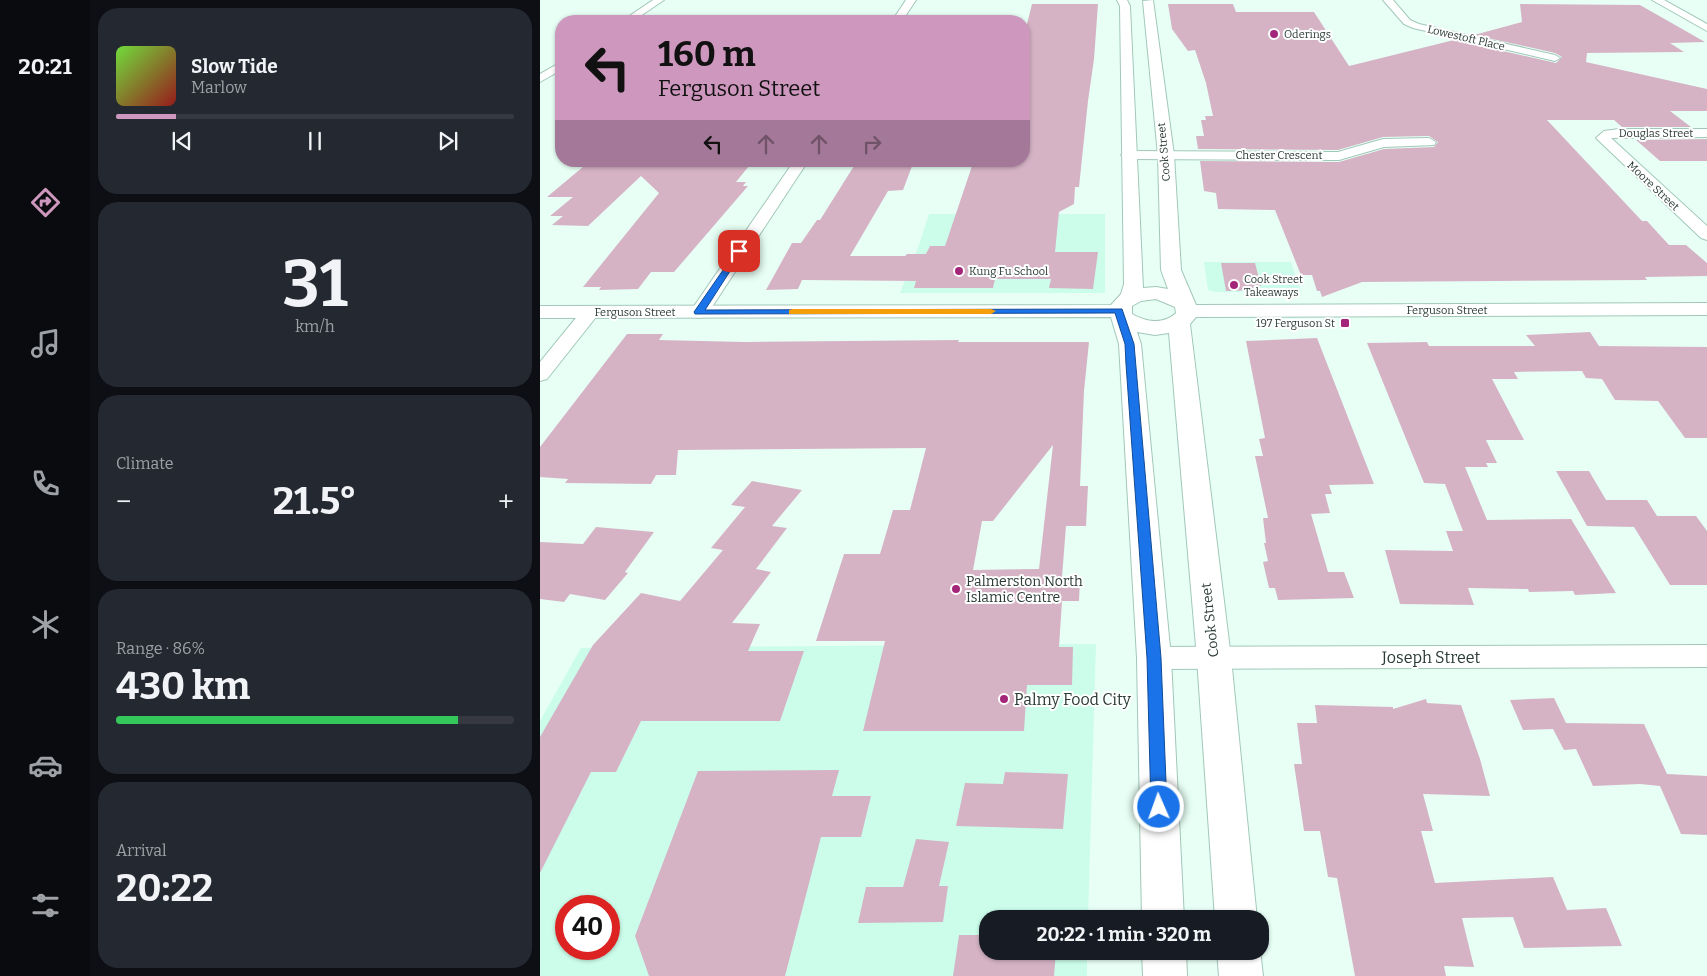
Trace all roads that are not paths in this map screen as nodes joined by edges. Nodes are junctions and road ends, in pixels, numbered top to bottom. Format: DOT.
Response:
graph roads {
  1 [pos="659,0"];
  2 [pos="911,0"];
  3 [pos="1122,0"];
  4 [pos="1388,0"];
  5 [pos="1657,0"];
  6 [pos="1150,1"];
  7 [pos="636,15"];
  8 [pos="901,15"];
  9 [pos="1707,28"];
  10 [pos="1555,58"];
  11 [pos="555,69"];
  12 [pos="540,79"];
  13 [pos="1707,132"];
  14 [pos="1606,136"];
  15 [pos="1429,142"];
  16 [pos="1128,155"];
  17 [pos="1166,155"];
  18 [pos="797,167"];
  19 [pos="1707,235"];
  20 [pos="1124,309"];
  21 [pos="1707,309"];
  22 [pos="1183,311"];
  23 [pos="540,312"];
  24 [pos="591,312"];
  25 [pos="698,312"];
  26 [pos="540,375"];
  27 [pos="1707,656"];
  28 [pos="1154,658"];
  29 [pos="1214,658"];
  30 [pos="1163,910"];
  31 [pos="1235,910"];
  32 [pos="1164,960"];
  33 [pos="1240,960"];
  34 [pos="1165,976"];
  35 [pos="1241,976"];
  1 -- 7 [label="street"];
  2 -- 8 [label="street"];
  3 -- 6 [label="street"];
  3 -- 16 [label="street"];
  4 -- 10 [label="street, Lowestoft Place"];
  5 -- 9 [label="street"];
  6 -- 17 [label="street, Cook Street"];
  11 -- 12 [label="street"];
  13 -- 14 [label="street, Douglas Street"];
  14 -- 19 [label="street, Moore Street"];
  15 -- 17 [label="street, Chester Crescent"];
  16 -- 17 [label="street, Chester Crescent"];
  16 -- 20 [label="street"];
  17 -- 22 [label="street, Cook Street"];
  18 -- 25 [label="street"];
  20 -- 22 [label="street, Ferguson Street"];
  20 -- 22 [label="street"];
  20 -- 25 [label="street, Ferguson Street"];
  20 -- 28 [label="street"];
  21 -- 22 [label="street, Ferguson Street"];
  22 -- 29 [label="street, Cook Street"];
  23 -- 24 [label="street, Ferguson Street"];
  24 -- 25 [label="street, Ferguson Street"];
  24 -- 26 [label="street"];
  27 -- 29 [label="street, Joseph Street"];
  28 -- 29 [label="street, Joseph Street"];
  28 -- 30 [label="street"];
  29 -- 31 [label="street, Cook Street"];
  32 -- 34 [label="street"];
  33 -- 35 [label="street"];
}
